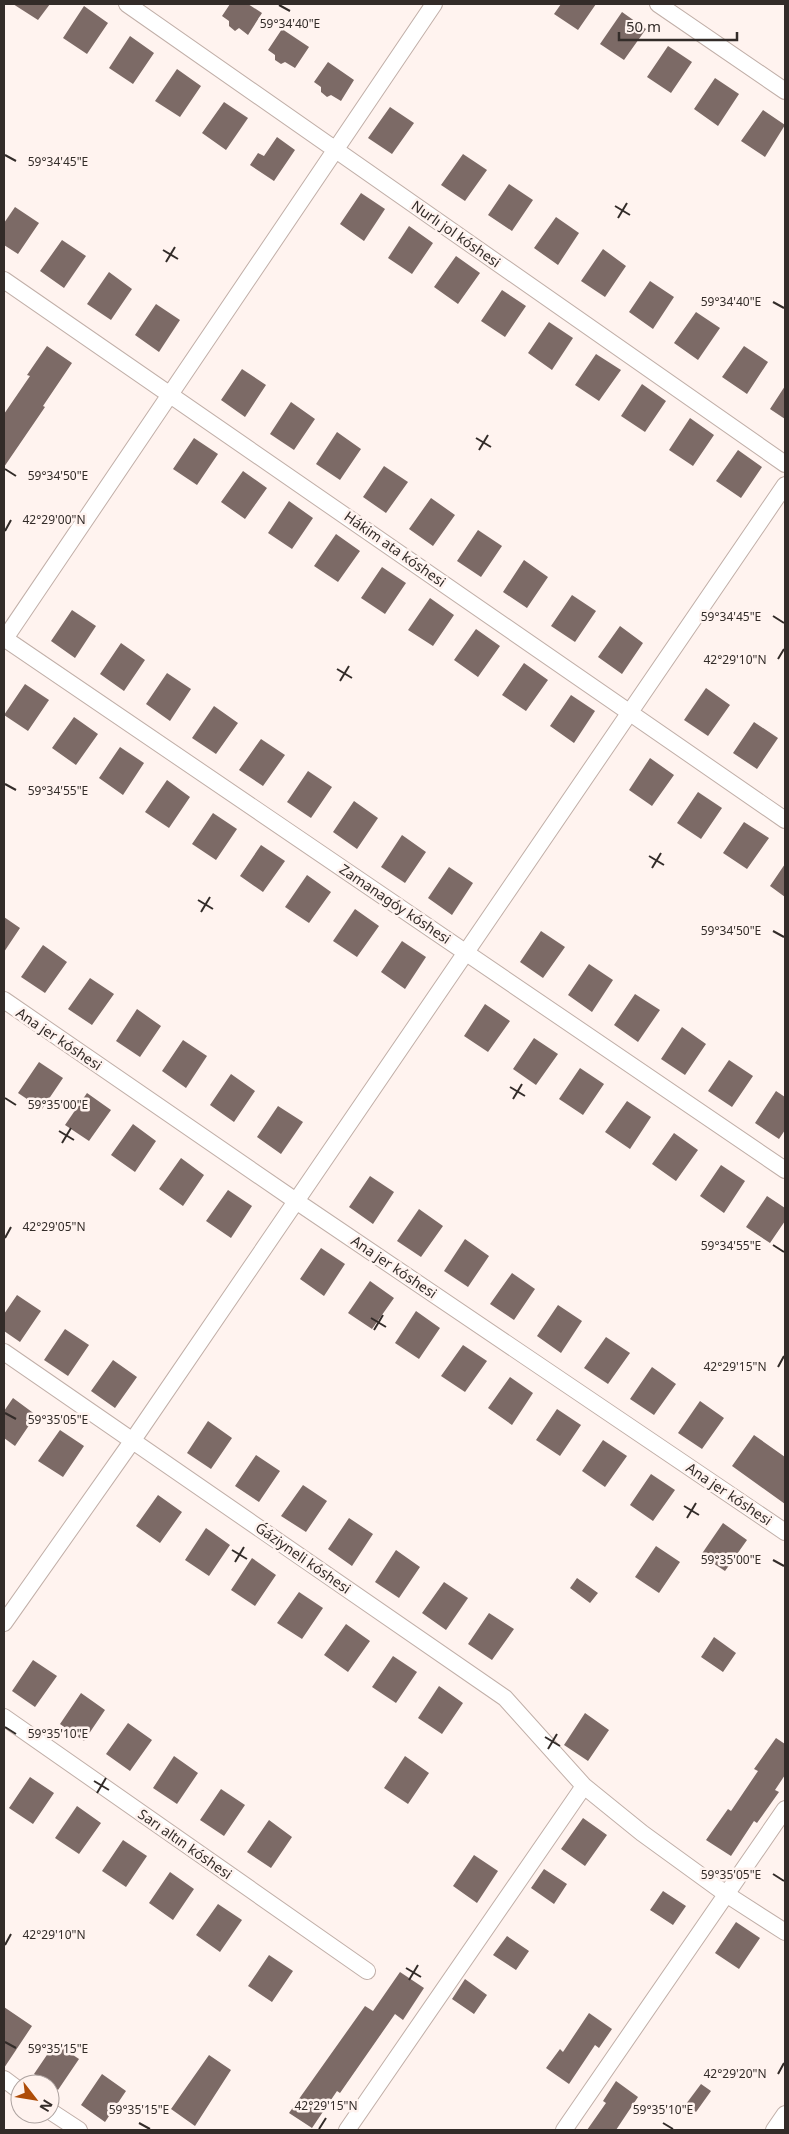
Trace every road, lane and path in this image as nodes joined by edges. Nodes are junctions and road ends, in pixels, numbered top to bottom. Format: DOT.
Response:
graph roads {
  1 [pos="127,4"];
  2 [pos="434,4"];
  3 [pos="658,4"];
  4 [pos="785,91"];
  5 [pos="335,150"];
  6 [pos="4,280"];
  7 [pos="170,394"];
  8 [pos="785,464"];
  9 [pos="785,485"];
  10 [pos="4,639"];
  11 [pos="630,712"];
  12 [pos="785,820"];
  13 [pos="466,952"];
  14 [pos="4,1000"];
  15 [pos="785,1170"];
  16 [pos="296,1201"];
  17 [pos="4,1352"];
  18 [pos="133,1440"];
  19 [pos="785,1532"];
  20 [pos="4,1623"];
  21 [pos="4,1717"];
  22 [pos="584,1786"];
  23 [pos="785,1809"];
  24 [pos="726,1894"];
  25 [pos="785,1932"];
  26 [pos="367,1971"];
  27 [pos="785,2114"];
  28 [pos="60,2118"];
  29 [pos="79,2130"];
  30 [pos="348,2130"];
  31 [pos="564,2130"];
  32 [pos="774,2130"];
  1 -- 5 [label="street, Nurlı jol kóshesi"];
  2 -- 5 [label="street"];
  3 -- 4 [label="street"];
  5 -- 7 [label="street"];
  5 -- 8 [label="street, Nurlı jol kóshesi"];
  6 -- 7 [label="street, Hákim ata kóshesi"];
  7 -- 10 [label="street"];
  7 -- 11 [label="street, Hákim ata kóshesi"];
  9 -- 11 [label="street"];
  10 -- 13 [label="street, Zamanagóy kóshesi"];
  11 -- 12 [label="street, Hákim ata kóshesi"];
  11 -- 13 [label="street"];
  13 -- 15 [label="street, Zamanagóy kóshesi"];
  13 -- 16 [label="street"];
  14 -- 16 [label="street, Ana jer kóshesi"];
  16 -- 18 [label="street"];
  16 -- 19 [label="street, Ana jer kóshesi"];
  17 -- 18 [label="street, Ǵáziyneli kóshesi"];
  18 -- 20 [label="street"];
  18 -- 22 [label="street, Ǵáziyneli kóshesi"];
  21 -- 26 [label="street, Sarı altın kóshesi"];
  22 -- 24 [label="street, Ǵáziyneli kóshesi"];
  22 -- 30 [label="street"];
  23 -- 24 [label="street"];
  24 -- 25 [label="street, Ǵáziyneli kóshesi"];
  24 -- 31 [label="street"];
  27 -- 32 [label="street"];
  28 -- 29 [label="street"];
}
